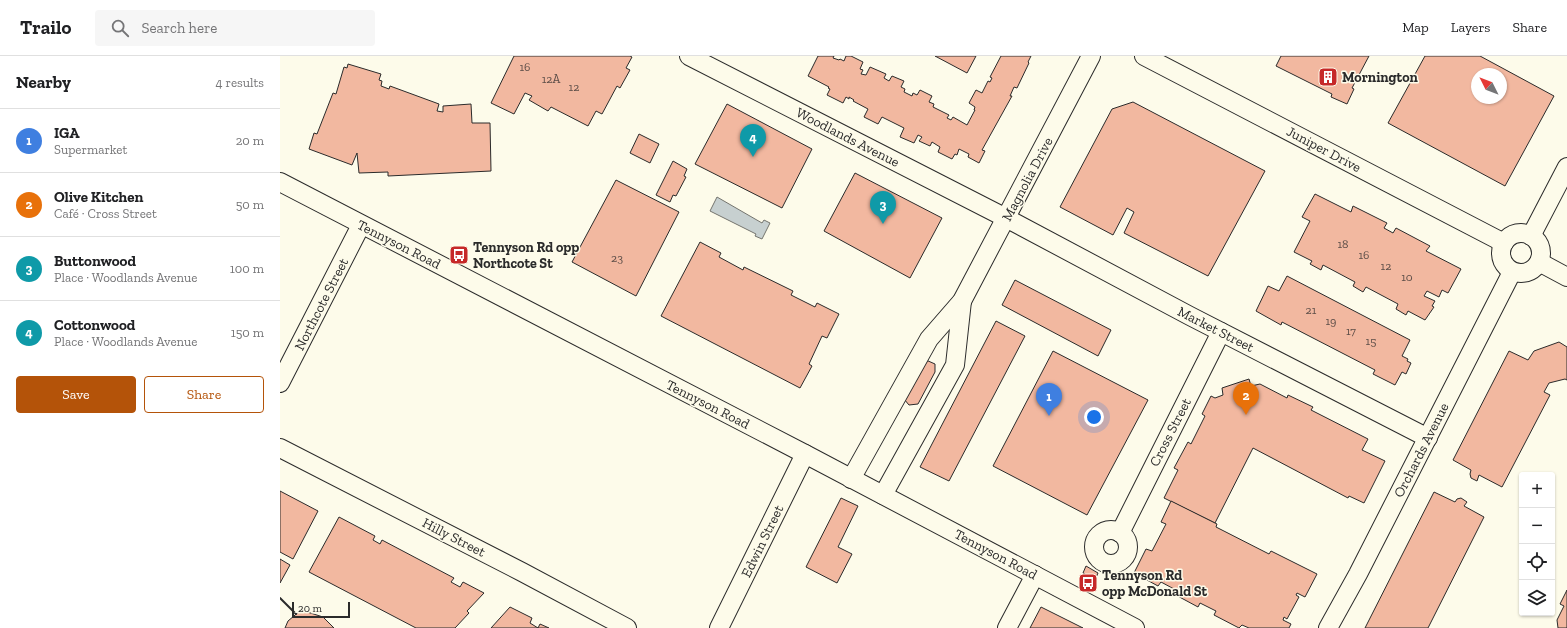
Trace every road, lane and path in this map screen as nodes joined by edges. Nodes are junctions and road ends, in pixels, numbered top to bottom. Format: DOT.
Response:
graph roads {
  1 [pos="689,56"];
  2 [pos="1091,56"];
  3 [pos="1144,56"];
  4 [pos="1567,167"];
  5 [pos="280,182"];
  6 [pos="1006,218"];
  7 [pos="361,225"];
  8 [pos="1531,236"];
  9 [pos="1504,243"];
  10 [pos="1539,262"];
  11 [pos="1512,272"];
  12 [pos="1567,277"];
  13 [pos="962,301"];
  14 [pos="1221,332"];
  15 [pos="280,383"];
  16 [pos="1428,438"];
  17 [pos="280,448"];
  18 [pos="805,454"];
  19 [pos="852,479"];
  20 [pos="883,495"];
  21 [pos="1120,533"];
  22 [pos="1035,575"];
  23 [pos="627,628"];
  24 [pos="719,628"];
  25 [pos="1007,628"];
  26 [pos="1135,628"];
  27 [pos="1328,628"];
  1 -- 6 [label="street, Woodlands Avenue"];
  2 -- 6 [label="street, Magnolia Drive"];
  3 -- 9 [label="street, Juniper Drive"];
  4 -- 8 [label="street"];
  5 -- 7 [label="street, Tennyson Road"];
  6 -- 13 [label="street, Magnolia Drive"];
  6 -- 14 [label="street, Market Street"];
  7 -- 15 [label="street, Northcote Street"];
  7 -- 18 [label="street, Tennyson Road"];
  8 -- 9 [label="street"];
  8 -- 10 [label="street"];
  9 -- 11 [label="street"];
  10 -- 11 [label="street"];
  10 -- 12 [label="street"];
  11 -- 16 [label="street, Orchards Avenue"];
  13 -- 19 [label="street, Magnolia Drive"];
  13 -- 20 [label="street, Magnolia Drive"];
  14 -- 16 [label="street, Market Street"];
  14 -- 21 [label="street, Cross Street"];
  16 -- 27 [label="street, Orchards Avenue"];
  17 -- 23 [label="street, Hilly Street"];
  18 -- 19 [label="street, Tennyson Road"];
  18 -- 24 [label="street, Edwin Street"];
  19 -- 20 [label="street, Tennyson Road"];
  20 -- 22 [label="street, Tennyson Road"];
  22 -- 25 [label="street"];
  22 -- 26 [label="street, Tennyson Road"];
}
